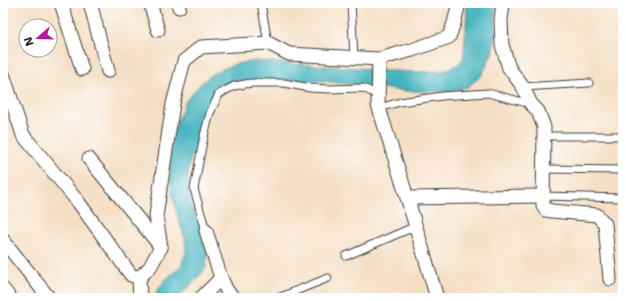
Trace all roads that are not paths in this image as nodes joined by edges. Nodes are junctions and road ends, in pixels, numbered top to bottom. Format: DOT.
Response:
graph roads {
  1 [pos="61,3"];
  2 [pos="90,3"];
  3 [pos="150,3"];
  4 [pos="261,3"];
  5 [pos="351,3"];
  6 [pos="459,3"];
  7 [pos="503,3"];
  8 [pos="158,30"];
  9 [pos="268,43"];
  10 [pos="354,58"];
  11 [pos="379,61"];
  12 [pos="82,68"];
  13 [pos="108,71"];
  14 [pos="3,74"];
  15 [pos="588,83"];
  16 [pos="523,86"];
  17 [pos="378,102"];
  18 [pos="531,104"];
  19 [pos="543,136"];
  20 [pos="623,136"];
  21 [pos="89,159"];
  22 [pos="543,169"];
  23 [pos="623,170"];
  24 [pos="543,196"];
  25 [pos="407,198"];
  26 [pos="623,198"];
  27 [pos="416,226"];
  28 [pos="206,231"];
  29 [pos="3,240"];
  30 [pos="161,247"];
  31 [pos="346,256"];
  32 [pos="139,278"];
  33 [pos="221,278"];
  34 [pos="328,278"];
  35 [pos="610,279"];
  36 [pos="3,289"];
  37 [pos="10,298"];
  38 [pos="49,298"];
  39 [pos="140,298"];
  40 [pos="201,298"];
  41 [pos="234,298"];
  42 [pos="278,298"];
  43 [pos="437,298"];
  1 -- 12 [label="street"];
  2 -- 13 [label="street"];
  3 -- 8 [label="street"];
  4 -- 9 [label="lane"];
  5 -- 10 [label="lane"];
  6 -- 11 [label="street"];
  7 -- 16 [label="street"];
  9 -- 10 [label="street"];
  9 -- 30 [label="street"];
  10 -- 11 [label="street"];
  11 -- 17 [label="street"];
  14 -- 32 [label="street"];
  15 -- 16 [label="lane"];
  16 -- 18 [label="street"];
  17 -- 18 [label="lane"];
  17 -- 25 [label="street"];
  17 -- 28 [label="lane"];
  18 -- 19 [label="street"];
  19 -- 20 [label="lane"];
  19 -- 22 [label="street"];
  21 -- 30 [label="street"];
  22 -- 23 [label="lane"];
  22 -- 24 [label="street"];
  24 -- 25 [label="street"];
  24 -- 26 [label="lane"];
  24 -- 35 [label="street"];
  25 -- 27 [label="street"];
  27 -- 31 [label="lane"];
  27 -- 43 [label="street"];
  28 -- 33 [label="street"];
  29 -- 38 [label="street"];
  30 -- 32 [label="street"];
  32 -- 39 [label="street"];
  33 -- 40 [label="street"];
  33 -- 41 [label="street"];
  34 -- 42 [label="lane"];
  36 -- 37 [label="street"];
}
